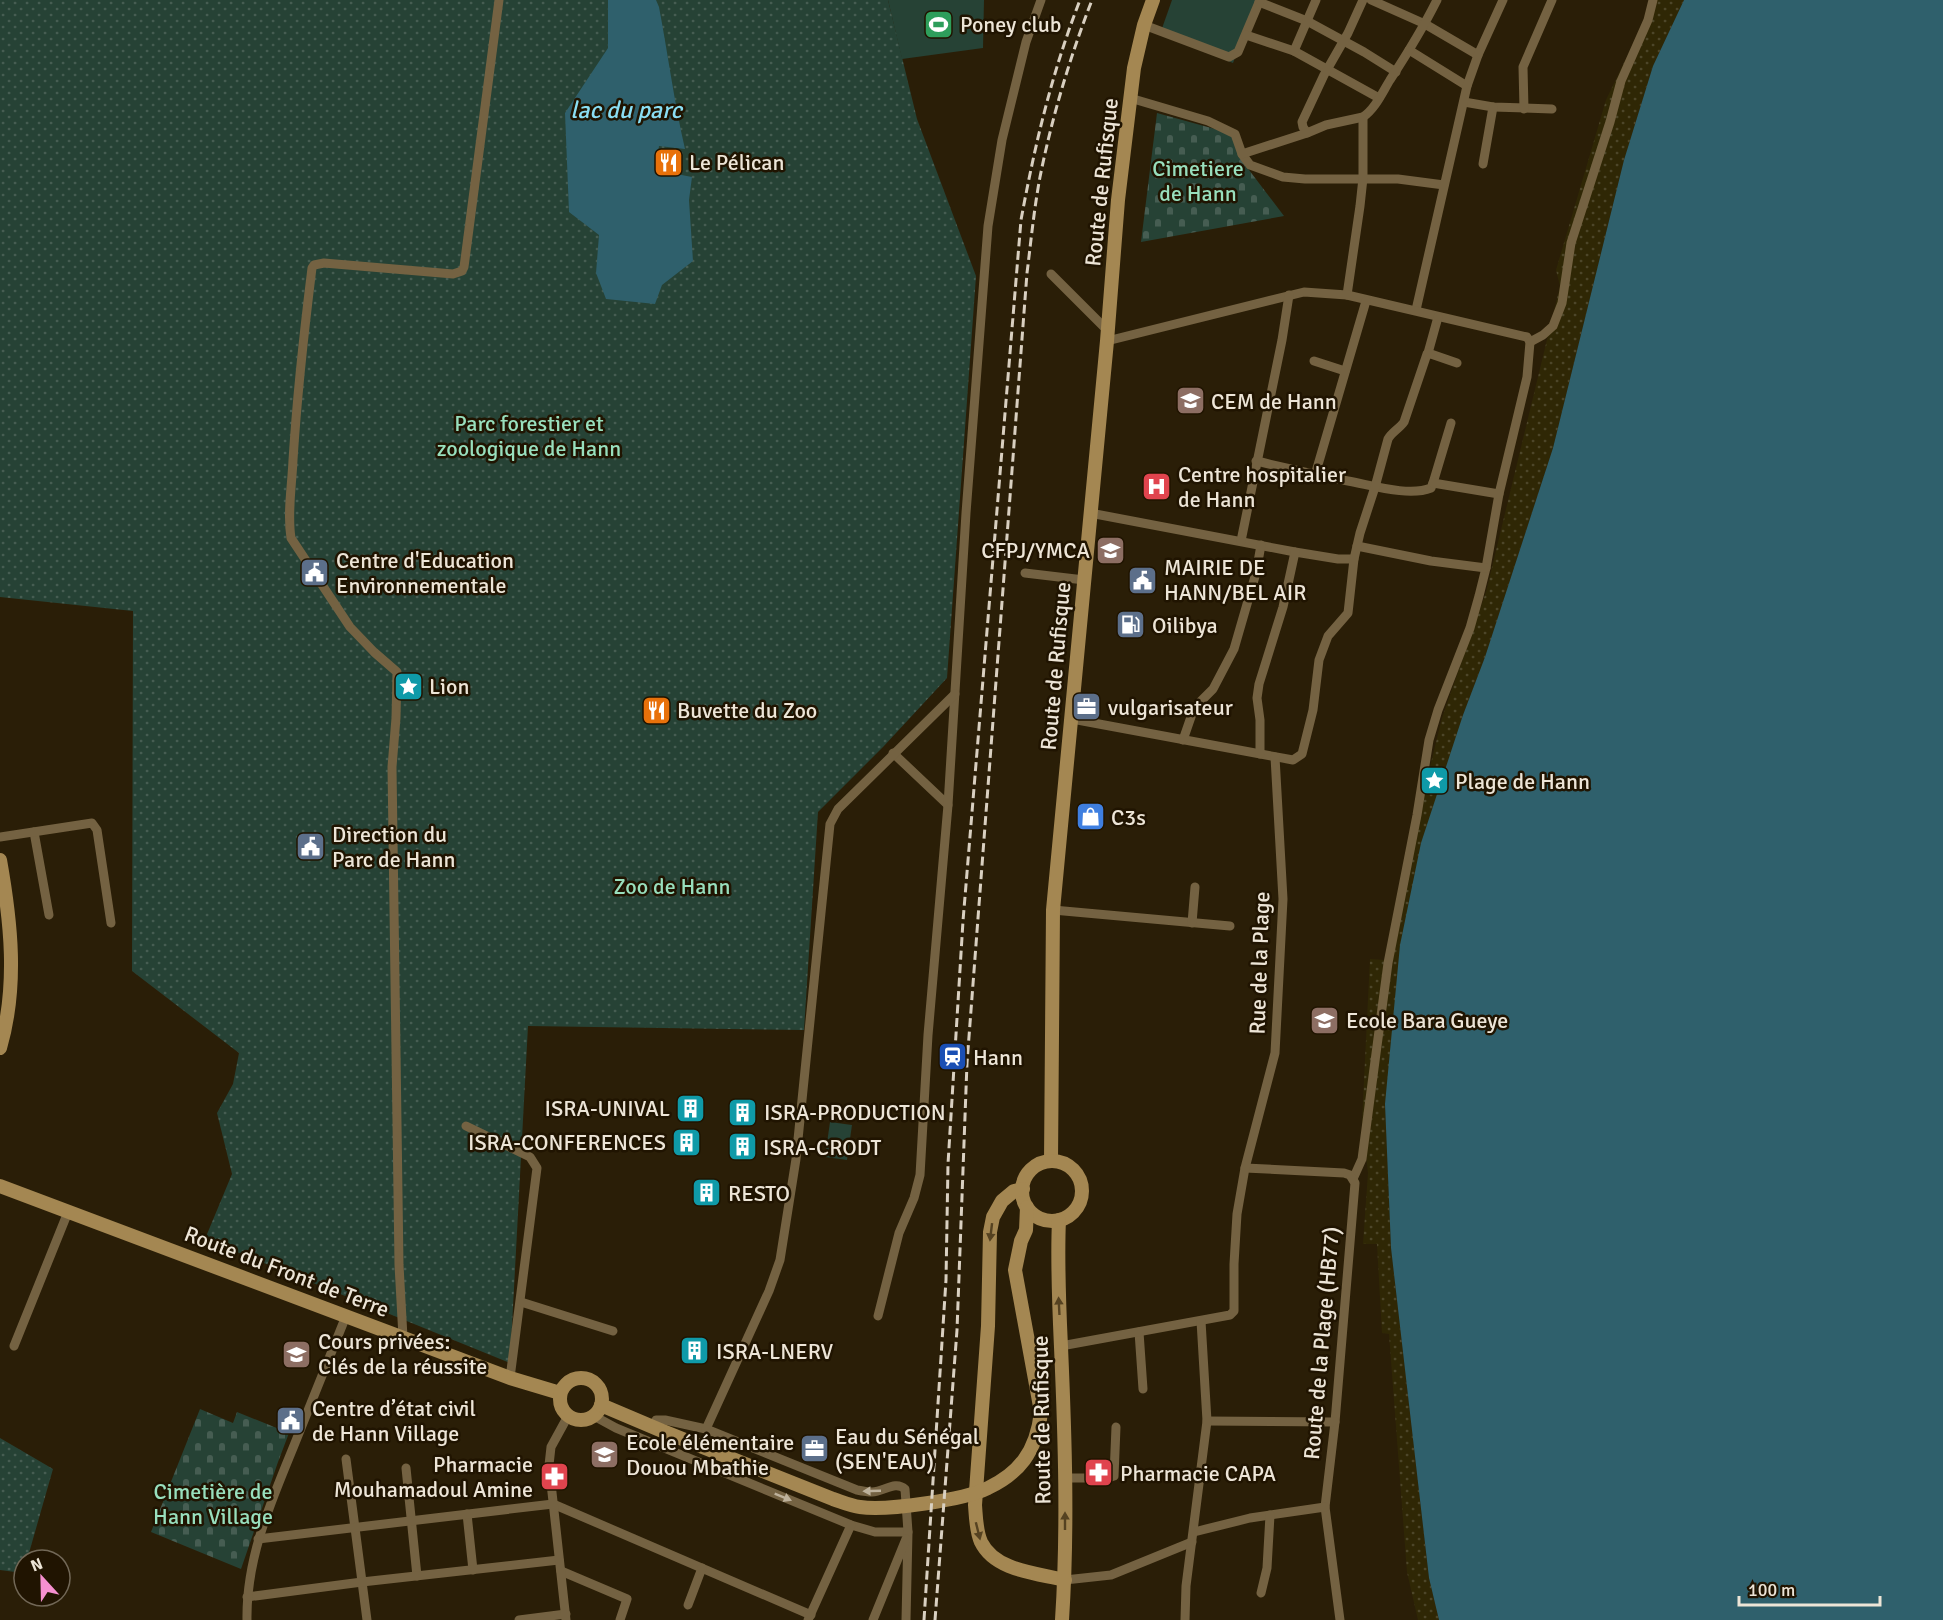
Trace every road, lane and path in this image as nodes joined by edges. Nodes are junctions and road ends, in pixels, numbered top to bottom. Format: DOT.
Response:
graph roads {
  1 [pos="499,0"];
  2 [pos="1041,0"];
  3 [pos="1153,0"];
  4 [pos="1316,0"];
  5 [pos="1363,0"];
  6 [pos="1371,0"];
  7 [pos="1437,0"];
  8 [pos="1503,0"];
  9 [pos="1552,0"];
  10 [pos="1653,0"];
  11 [pos="1260,1"];
  12 [pos="1307,21"];
  13 [pos="1425,24"];
  14 [pos="1144,25"];
  15 [pos="1246,35"];
  16 [pos="1343,42"];
  17 [pos="1409,50"];
  18 [pos="1294,51"];
  19 [pos="1478,55"];
  20 [pos="1327,70"];
  21 [pos="1396,72"];
  22 [pos="1467,86"];
  23 [pos="1130,98"];
  24 [pos="1379,98"];
  25 [pos="1464,102"];
  26 [pos="1493,107"];
  27 [pos="1524,109"];
  28 [pos="1552,109"];
  29 [pos="1363,117"];
  30 [pos="1307,133"];
  31 [pos="1242,154"];
  32 [pos="1483,164"];
  33 [pos="1363,178"];
  34 [pos="1444,185"];
  35 [pos="1051,274"];
  36 [pos="1289,295"];
  37 [pos="1347,295"];
  38 [pos="1366,301"];
  39 [pos="1416,310"];
  40 [pos="1438,317"];
  41 [pos="1108,336"];
  42 [pos="1530,342"];
  43 [pos="1428,353"];
  44 [pos="1314,361"];
  45 [pos="1457,363"];
  46 [pos="1345,371"];
  47 [pos="1451,423"];
  48 [pos="1256,461"];
  49 [pos="1316,475"];
  50 [pos="1433,483"];
  51 [pos="1376,487"];
  52 [pos="1499,494"];
  53 [pos="1090,513"];
  54 [pos="1241,541"];
  55 [pos="1261,545"];
  56 [pos="1358,546"];
  57 [pos="1295,552"];
  58 [pos="1354,559"];
  59 [pos="1486,568"];
  60 [pos="1025,573"];
  61 [pos="1084,580"];
  62 [pos="955,694"];
  63 [pos="1072,719"];
  64 [pos="1183,740"];
  65 [pos="893,753"];
  66 [pos="1260,754"];
  67 [pos="1275,757"];
  68 [pos="948,805"];
  69 [pos="34,832"];
  70 [pos="0,837"];
  71 [pos="0,860"];
  72 [pos="1195,887"];
  73 [pos="1053,910"];
  74 [pos="49,915"];
  75 [pos="111,923"];
  76 [pos="1192,923"];
  77 [pos="1230,926"];
  78 [pos="0,1048"];
  79 [pos="466,1126"];
  80 [pos="1052,1161"];
  81 [pos="1245,1168"];
  82 [pos="1353,1179"];
  83 [pos="0,1186"];
  84 [pos="1023,1189"];
  85 [pos="1027,1207"];
  86 [pos="68,1212"];
  87 [pos="1044,1219"];
  88 [pos="1059,1220"];
  89 [pos="1026,1230"];
  90 [pos="521,1302"];
  91 [pos="346,1316"];
  92 [pos="878,1316"];
  93 [pos="1201,1321"];
  94 [pos="614,1331"];
  95 [pos="1139,1332"];
  96 [pos="403,1337"];
  97 [pos="15,1346"];
  98 [pos="1061,1346"];
  99 [pos="510,1378"];
  100 [pos="1143,1389"];
  101 [pos="560,1393"];
  102 [pos="598,1411"];
  103 [pos="623,1414"];
  104 [pos="568,1416"];
  105 [pos="1207,1421"];
  106 [pos="1335,1422"];
  107 [pos="652,1427"];
  108 [pos="1116,1427"];
  109 [pos="616,1428"];
  110 [pos="706,1429"];
  111 [pos="346,1459"];
  112 [pos="405,1468"];
  113 [pos="1065,1478"];
  114 [pos="553,1504"];
  115 [pos="1325,1508"];
  116 [pos="467,1514"];
  117 [pos="1270,1515"];
  118 [pos="411,1521"];
  119 [pos="851,1525"];
  120 [pos="355,1527"];
  121 [pos="909,1532"];
  122 [pos="1193,1537"];
  123 [pos="258,1539"];
  124 [pos="559,1560"];
  125 [pos="702,1568"];
  126 [pos="473,1570"];
  127 [pos="561,1571"];
  128 [pos="417,1576"];
  129 [pos="1065,1580"];
  130 [pos="362,1582"];
  131 [pos="1262,1593"];
  132 [pos="247,1598"];
  133 [pos="688,1605"];
  134 [pos="566,1617"];
  135 [pos="810,1617"];
  136 [pos="247,1620"];
  137 [pos="367,1620"];
  138 [pos="519,1620"];
  139 [pos="620,1620"];
  140 [pos="873,1620"];
  141 [pos="906,1620"];
  142 [pos="1062,1620"];
  143 [pos="1185,1620"];
  144 [pos="1340,1620"];
  1 -- 96 [label="street"];
  2 -- 62 [label="street"];
  3 -- 14 [label="main road, Route de Rufisque"];
  4 -- 12 [label="street"];
  5 -- 16 [label="street"];
  6 -- 13 [label="street"];
  7 -- 13 [label="street"];
  8 -- 19 [label="street"];
  9 -- 27 [label="street"];
  10 -- 42 [label="street"];
  11 -- 12 [label="street"];
  11 -- 15 [label="street"];
  12 -- 16 [label="street"];
  12 -- 18 [label="street"];
  13 -- 17 [label="street"];
  13 -- 19 [label="street"];
  14 -- 15 [label="street"];
  14 -- 23 [label="main road, Route de Rufisque"];
  15 -- 18 [label="street"];
  16 -- 20 [label="street"];
  16 -- 21 [label="street"];
  17 -- 21 [label="street"];
  17 -- 22 [label="street"];
  18 -- 20 [label="street"];
  19 -- 22 [label="street"];
  20 -- 24 [label="street"];
  20 -- 30 [label="street"];
  21 -- 24 [label="street"];
  22 -- 25 [label="street"];
  23 -- 31 [label="street"];
  23 -- 41 [label="main road, Route de Rufisque"];
  24 -- 29 [label="street"];
  25 -- 26 [label="street"];
  25 -- 34 [label="street"];
  26 -- 27 [label="street"];
  26 -- 32 [label="street"];
  27 -- 28 [label="street"];
  29 -- 30 [label="street"];
  29 -- 33 [label="street"];
  30 -- 31 [label="street"];
  31 -- 33 [label="street"];
  33 -- 34 [label="street"];
  33 -- 37 [label="street"];
  34 -- 39 [label="street"];
  35 -- 41 [label="street"];
  36 -- 37 [label="street"];
  36 -- 41 [label="street"];
  36 -- 48 [label="street"];
  37 -- 38 [label="street"];
  38 -- 39 [label="street"];
  38 -- 46 [label="street"];
  39 -- 40 [label="street"];
  40 -- 42 [label="street"];
  40 -- 43 [label="street"];
  41 -- 53 [label="main road, Route de Rufisque"];
  42 -- 52 [label="street, Route de la Plage (HB77)"];
  43 -- 45 [label="street"];
  43 -- 51 [label="street"];
  44 -- 46 [label="street"];
  46 -- 49 [label="street"];
  47 -- 50 [label="street"];
  48 -- 49 [label="street"];
  48 -- 54 [label="street"];
  49 -- 51 [label="street"];
  50 -- 51 [label="street"];
  50 -- 52 [label="street"];
  51 -- 56 [label="street"];
  52 -- 59 [label="street, Route de la Plage (HB77)"];
  53 -- 54 [label="street"];
  53 -- 61 [label="main road, Route de Rufisque"];
  54 -- 55 [label="street"];
  55 -- 57 [label="street"];
  55 -- 64 [label="street"];
  56 -- 58 [label="street"];
  56 -- 59 [label="street"];
  57 -- 58 [label="street"];
  57 -- 66 [label="street"];
  58 -- 67 [label="street"];
  59 -- 82 [label="street, Route de la Plage (HB77)"];
  60 -- 61 [label="street"];
  61 -- 63 [label="main road, Route de Rufisque"];
  62 -- 65 [label="street"];
  62 -- 68 [label="street"];
  63 -- 64 [label="street"];
  63 -- 73 [label="main road, Route de Rufisque"];
  64 -- 66 [label="street"];
  65 -- 68 [label="street"];
  65 -- 110 [label="street"];
  66 -- 67 [label="street"];
  67 -- 81 [label="street, Rue de la Plage"];
  68 -- 92 [label="street"];
  69 -- 70 [label="street"];
  69 -- 74 [label="street"];
  69 -- 75 [label="street"];
  71 -- 78 [label="main road"];
  72 -- 76 [label="street"];
  73 -- 76 [label="street"];
  73 -- 80 [label="main road, Route de Rufisque"];
  76 -- 77 [label="street"];
  79 -- 90 [label="street"];
  80 -- 84 [label="main road"];
  80 -- 88 [label="main road"];
  81 -- 82 [label="street"];
  81 -- 93 [label="street, Rue de la Plage"];
  82 -- 106 [label="street, Route de la Plage (HB77)"];
  83 -- 86 [label="main road, Route du Front de Terre"];
  84 -- 85 [label="main road"];
  84 -- 129 [label="main road, one-way"];
  85 -- 87 [label="main road"];
  85 -- 89 [label="main road"];
  86 -- 91 [label="main road, Route du Front de Terre"];
  86 -- 97 [label="street"];
  87 -- 88 [label="main road"];
  87 -- 89 [label="main road"];
  98 -- 88 [label="main road, Route de Rufisque, one-way"];
  89 -- 107 [label="main road"];
  90 -- 94 [label="street"];
  90 -- 99 [label="street"];
  91 -- 96 [label="main road, Route du Front de Terre"];
  91 -- 123 [label="street"];
  93 -- 95 [label="street"];
  93 -- 105 [label="street"];
  95 -- 98 [label="street"];
  95 -- 100 [label="street"];
  96 -- 99 [label="main road, Route du Front de Terre"];
  98 -- 113 [label="main road, Route de Rufisque"];
  99 -- 101 [label="main road, Route du Front de Terre"];
  101 -- 102 [label="main road"];
  101 -- 104 [label="main road"];
  102 -- 103 [label="main road"];
  102 -- 104 [label="main road"];
  102 -- 109 [label="street"];
  103 -- 107 [label="main road"];
  103 -- 109 [label="street"];
  104 -- 114 [label="street"];
  105 -- 106 [label="street"];
  105 -- 122 [label="street"];
  106 -- 115 [label="street, Route de la Plage (HB77)"];
  107 -- 110 [label="street"];
  108 -- 113 [label="street"];
  109 -- 119 [label="street, one-way"];
  121 -- 110 [label="street, one-way"];
  111 -- 120 [label="street"];
  112 -- 118 [label="street"];
  129 -- 113 [label="main road, Route de Rufisque, one-way"];
  114 -- 116 [label="street"];
  114 -- 124 [label="street"];
  114 -- 125 [label="street"];
  115 -- 117 [label="street"];
  115 -- 144 [label="street, Route de la Plage (HB77)"];
  116 -- 118 [label="street"];
  116 -- 126 [label="street"];
  117 -- 122 [label="street"];
  117 -- 131 [label="street"];
  118 -- 120 [label="street"];
  118 -- 128 [label="street"];
  119 -- 121 [label="street"];
  119 -- 135 [label="street"];
  120 -- 123 [label="street"];
  120 -- 130 [label="street"];
  121 -- 140 [label="street"];
  121 -- 141 [label="street"];
  122 -- 129 [label="street"];
  122 -- 143 [label="street"];
  123 -- 132 [label="street"];
  124 -- 126 [label="street"];
  124 -- 127 [label="street"];
  125 -- 133 [label="street"];
  125 -- 135 [label="street"];
  126 -- 128 [label="street"];
  127 -- 134 [label="street"];
  127 -- 139 [label="street"];
  128 -- 130 [label="street"];
  129 -- 142 [label="main road, Route de Rufisque"];
  130 -- 132 [label="street"];
  130 -- 137 [label="street"];
  132 -- 136 [label="street"];
  134 -- 138 [label="street"];
}
